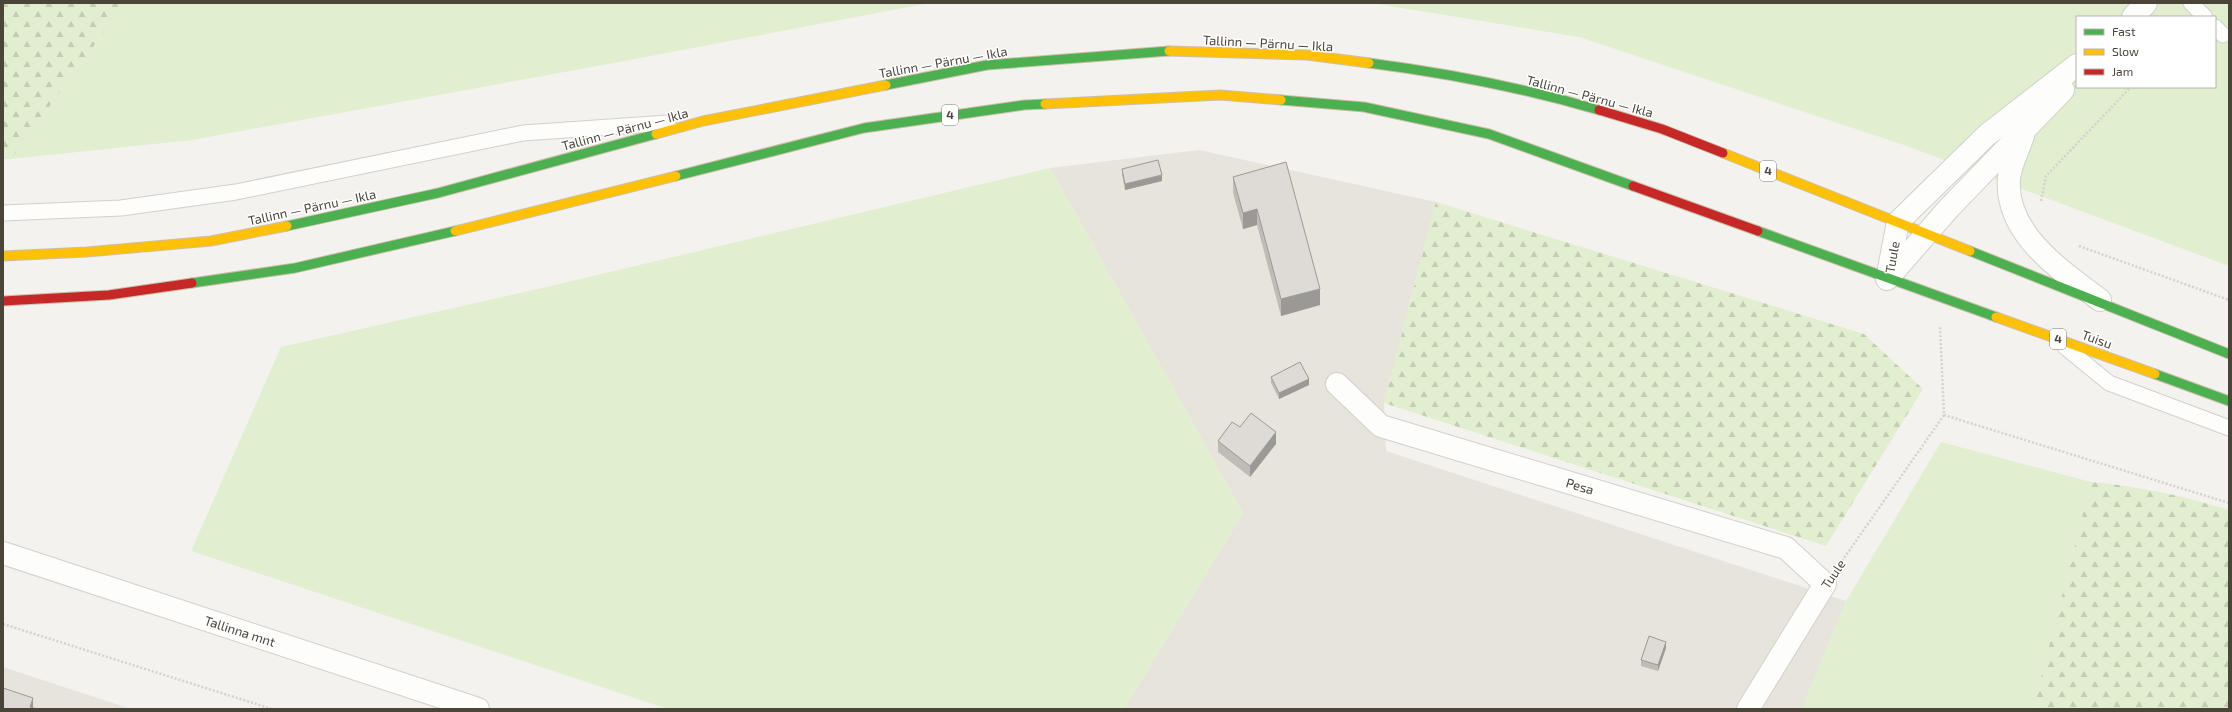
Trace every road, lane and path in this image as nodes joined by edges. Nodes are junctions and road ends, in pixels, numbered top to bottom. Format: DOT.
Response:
graph roads {
  1 [pos="2146,3"];
  2 [pos="2191,3"];
  3 [pos="2134,16"];
  4 [pos="2204,16"];
  5 [pos="2076,66"];
  6 [pos="2076,77"];
  7 [pos="2130,88"];
  8 [pos="703,121"];
  9 [pos="2025,130"];
  10 [pos="2039,208"];
  11 [pos="3,213"];
  12 [pos="1898,222"];
  13 [pos="1925,233"];
  14 [pos="2074,243"];
  15 [pos="3,256"];
  16 [pos="1887,279"];
  17 [pos="2229,300"];
  18 [pos="3,301"];
  19 [pos="2110,308"];
  20 [pos="1940,329"];
  21 [pos="2054,337"];
  22 [pos="2229,354"];
  23 [pos="1337,384"];
  24 [pos="2229,402"];
  25 [pos="1944,415"];
  26 [pos="2229,428"];
  27 [pos="2229,502"];
  28 [pos="3,553"];
  29 [pos="1825,584"];
  30 [pos="3,624"];
  31 [pos="272,709"];
  32 [pos="478,709"];
  33 [pos="1748,709"];
  1 -- 3 [label="street"];
  2 -- 4 [label="lane"];
  5 -- 12 [label="street, Tuule"];
  6 -- 9 [label="street, Tuule"];
  7 -- 10 [label="path"];
  8 -- 11 [label="lane"];
  8 -- 12 [label="highway, Tallinn — Pärnu — Ikla / 4"];
  8 -- 15 [label="highway, Tallinn — Pärnu — Ikla / 4"];
  9 -- 13 [label="street, Tuule"];
  9 -- 19 [label="street"];
  12 -- 13 [label="highway, Tallinn — Pärnu — Ikla / 4"];
  12 -- 16 [label="street, Tuule"];
  13 -- 16 [label="street, Tuule"];
  13 -- 19 [label="highway, 4"];
  14 -- 17 [label="path"];
  16 -- 18 [label="highway, 4"];
  16 -- 21 [label="highway, Tuisu / 4"];
  19 -- 22 [label="highway, 4"];
  20 -- 25 [label="path"];
  21 -- 24 [label="highway, Tuisu / 4"];
  21 -- 26 [label="lane"];
  23 -- 29 [label="street, Pesa"];
  25 -- 27 [label="path"];
  25 -- 29 [label="path, Tuule"];
  28 -- 32 [label="street, Tallinna mnt"];
  29 -- 33 [label="street, Tuule"];
  30 -- 31 [label="path"];
}
